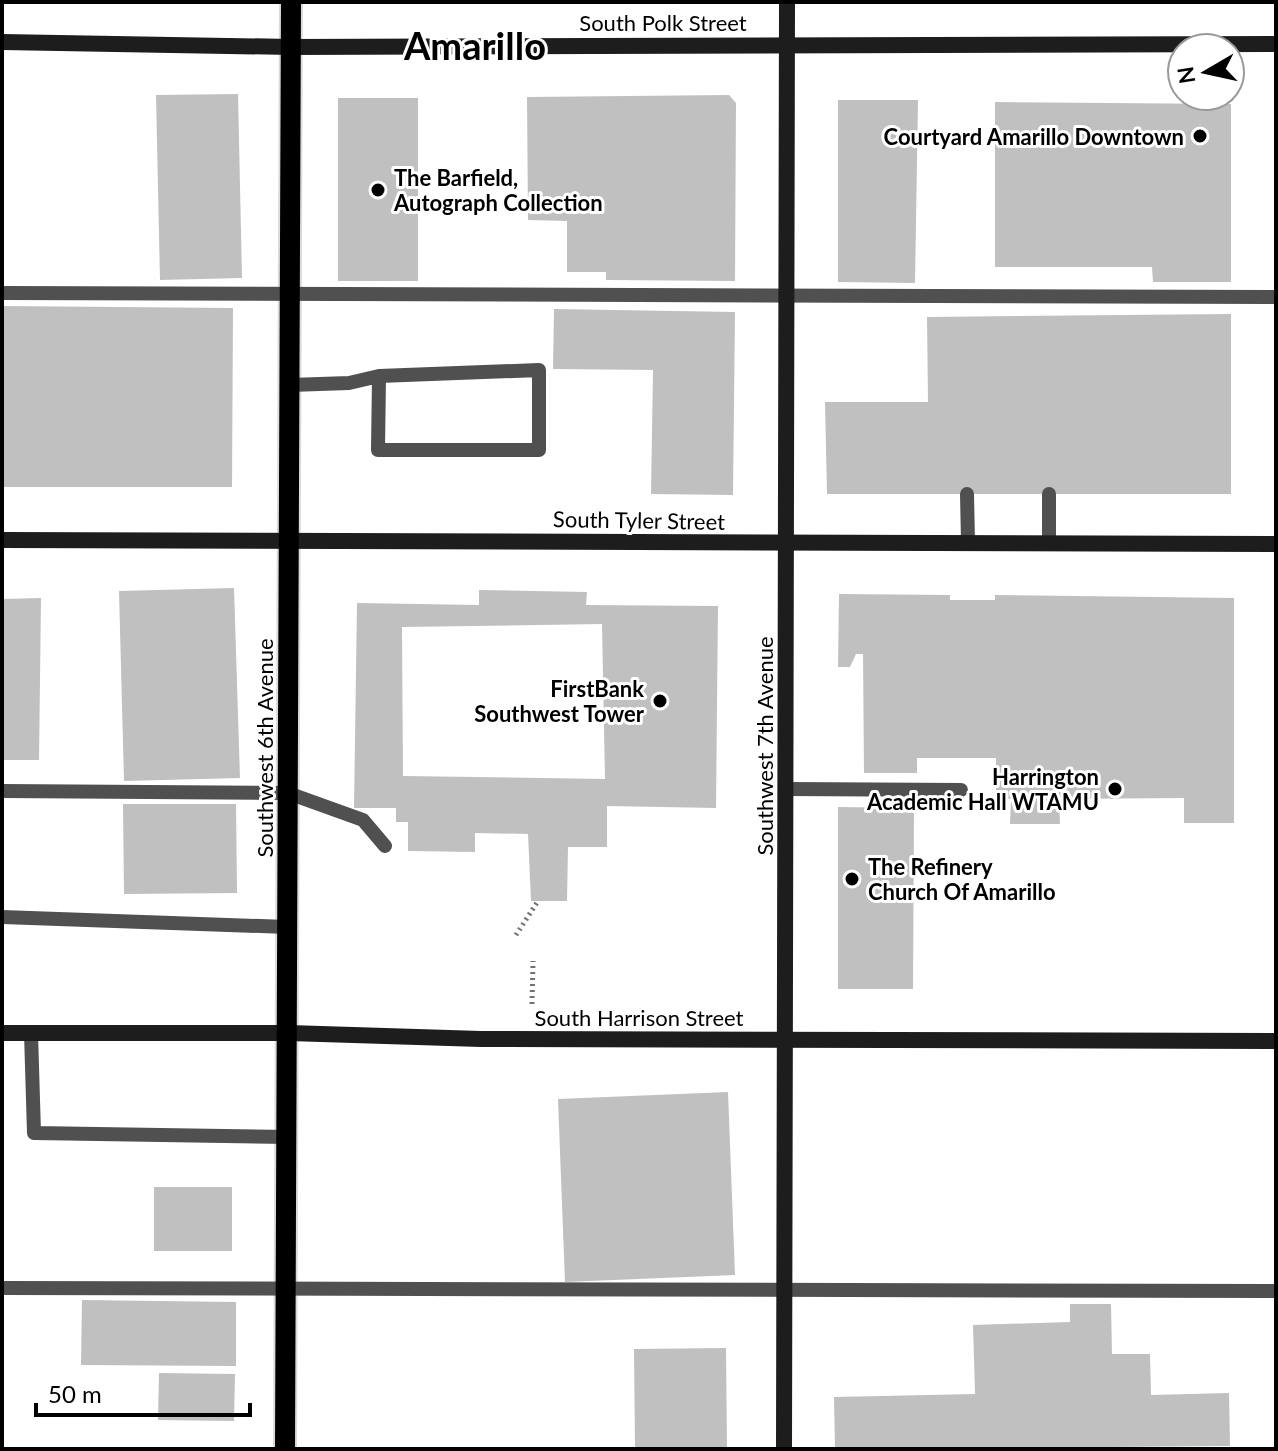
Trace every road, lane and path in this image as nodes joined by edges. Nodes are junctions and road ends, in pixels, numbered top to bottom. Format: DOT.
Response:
graph roads {
  1 [pos="291,2"];
  2 [pos="787,2"];
  3 [pos="2,42"];
  4 [pos="787,44"];
  5 [pos="1276,44"];
  6 [pos="291,47"];
  7 [pos="2,293"];
  8 [pos="291,296"];
  9 [pos="1276,297"];
  10 [pos="787,298"];
  11 [pos="379,376"];
  12 [pos="290,385"];
  13 [pos="967,494"];
  14 [pos="1049,494"];
  15 [pos="288,539"];
  16 [pos="2,540"];
  17 [pos="968,542"];
  18 [pos="788,543"];
  19 [pos="1049,543"];
  20 [pos="1276,544"];
  21 [pos="786,789"];
  22 [pos="961,790"];
  23 [pos="2,791"];
  24 [pos="288,793"];
  25 [pos="385,846"];
  26 [pos="538,901"];
  27 [pos="2,917"];
  28 [pos="287,927"];
  29 [pos="516,935"];
  30 [pos="533,961"];
  31 [pos="532,1004"];
  32 [pos="2,1033"];
  33 [pos="31,1033"];
  34 [pos="289,1033"];
  35 [pos="785,1038"];
  36 [pos="1276,1041"];
  37 [pos="288,1137"];
  38 [pos="2,1288"];
  39 [pos="286,1289"];
  40 [pos="784,1290"];
  41 [pos="1276,1291"];
  42 [pos="285,1449"];
  43 [pos="784,1449"];
  1 -- 6 [label="main road, Southwest 6th Avenue"];
  2 -- 4 [label="street, Southwest 7th Avenue"];
  3 -- 6 [label="street, South Polk Street"];
  4 -- 5 [label="street, South Polk Street"];
  4 -- 6 [label="street, South Polk Street"];
  4 -- 10 [label="street, Southwest 7th Avenue"];
  6 -- 8 [label="main road, Southwest 6th Avenue"];
  7 -- 8 [label="lane"];
  8 -- 10 [label="lane"];
  8 -- 12 [label="main road, Southwest 6th Avenue"];
  9 -- 10 [label="lane"];
  10 -- 18 [label="street, Southwest 7th Avenue"];
  11 -- 11 [label="lane"];
  11 -- 12 [label="lane"];
  12 -- 15 [label="main road, Southwest 6th Avenue"];
  13 -- 17 [label="lane"];
  14 -- 19 [label="lane"];
  15 -- 16 [label="street, South Tyler Street"];
  15 -- 18 [label="street, South Tyler Street"];
  15 -- 24 [label="main road, Southwest 6th Avenue"];
  17 -- 18 [label="street, South Tyler Street"];
  17 -- 19 [label="street, South Tyler Street"];
  18 -- 21 [label="street, Southwest 7th Avenue"];
  19 -- 20 [label="street, South Tyler Street"];
  21 -- 22 [label="lane"];
  21 -- 35 [label="street, Southwest 7th Avenue"];
  23 -- 24 [label="lane"];
  24 -- 25 [label="lane"];
  24 -- 28 [label="main road, Southwest 6th Avenue"];
  26 -- 29 [label="path"];
  27 -- 28 [label="lane"];
  28 -- 34 [label="main road, Southwest 6th Avenue"];
  30 -- 31 [label="path"];
  32 -- 33 [label="street, South Harrison Street"];
  33 -- 34 [label="street, South Harrison Street"];
  33 -- 37 [label="lane"];
  34 -- 35 [label="street, South Harrison Street"];
  34 -- 37 [label="main road, Southwest 6th Avenue"];
  35 -- 36 [label="street, South Harrison Street"];
  35 -- 40 [label="street, Southwest 7th Avenue"];
  37 -- 39 [label="main road, Southwest 6th Avenue"];
  38 -- 39 [label="lane"];
  39 -- 40 [label="lane"];
  39 -- 42 [label="main road, Southwest 6th Avenue"];
  40 -- 41 [label="lane"];
  40 -- 43 [label="street, Southwest 7th Avenue"];
}
